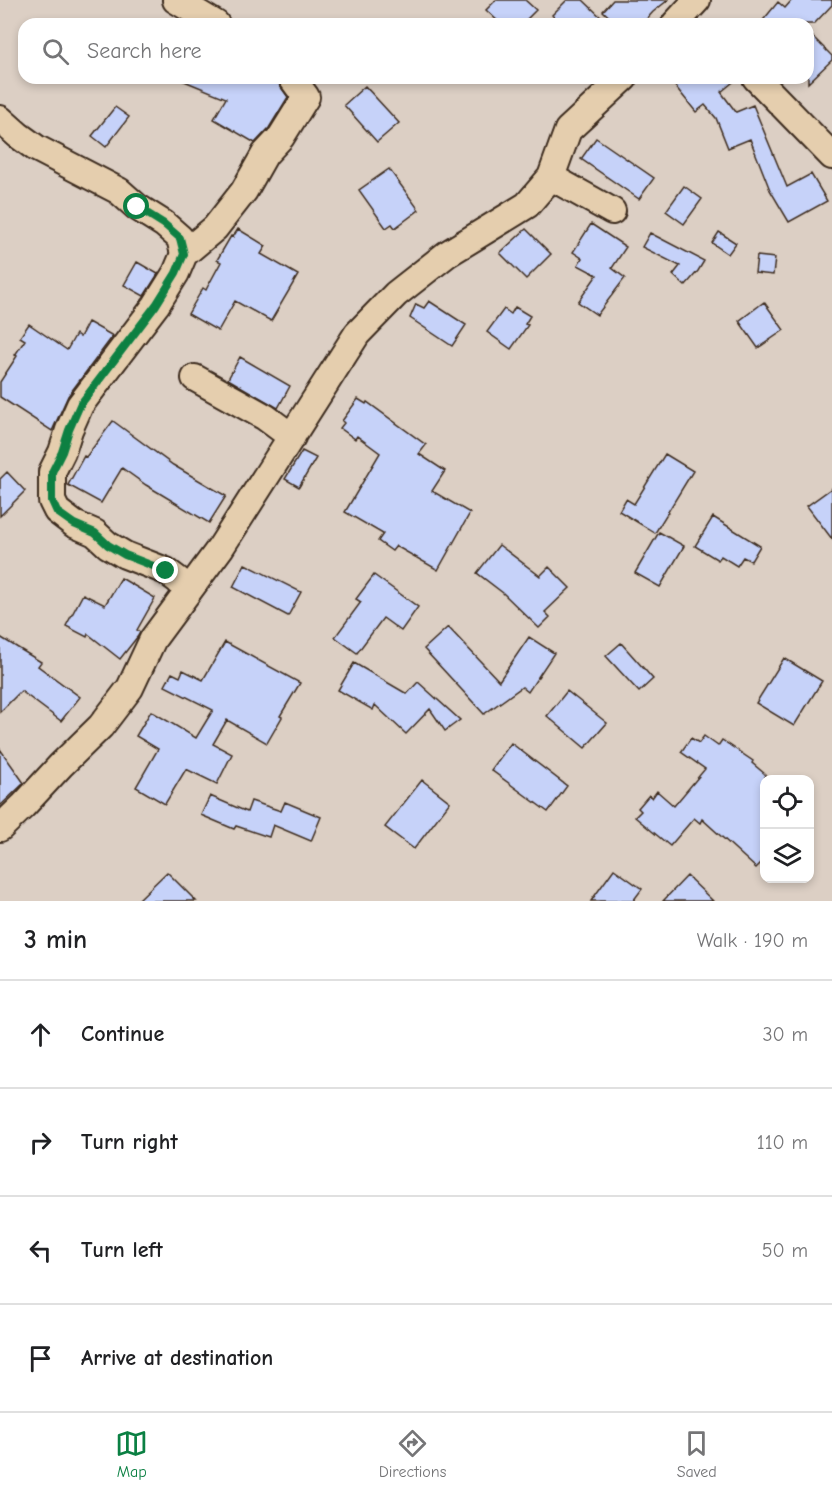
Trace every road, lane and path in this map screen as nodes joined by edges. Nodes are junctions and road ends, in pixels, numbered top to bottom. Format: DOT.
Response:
graph roads {
  1 [pos="176,0"];
  2 [pos="206,18"];
  3 [pos="296,84"];
  4 [pos="618,84"];
  5 [pos="762,84"];
  6 [pos="0,119"];
  7 [pos="832,156"];
  8 [pos="552,177"];
  9 [pos="612,211"];
  10 [pos="184,254"];
  11 [pos="195,378"];
  12 [pos="291,437"];
  13 [pos="188,591"];
  14 [pos="0,828"];
  1 -- 2 [label="street"];
  3 -- 10 [label="street"];
  4 -- 8 [label="street"];
  5 -- 7 [label="street"];
  6 -- 10 [label="street"];
  8 -- 9 [label="street"];
  8 -- 12 [label="street"];
  10 -- 13 [label="street"];
  11 -- 12 [label="street"];
  12 -- 13 [label="street"];
  13 -- 14 [label="street"];
}
